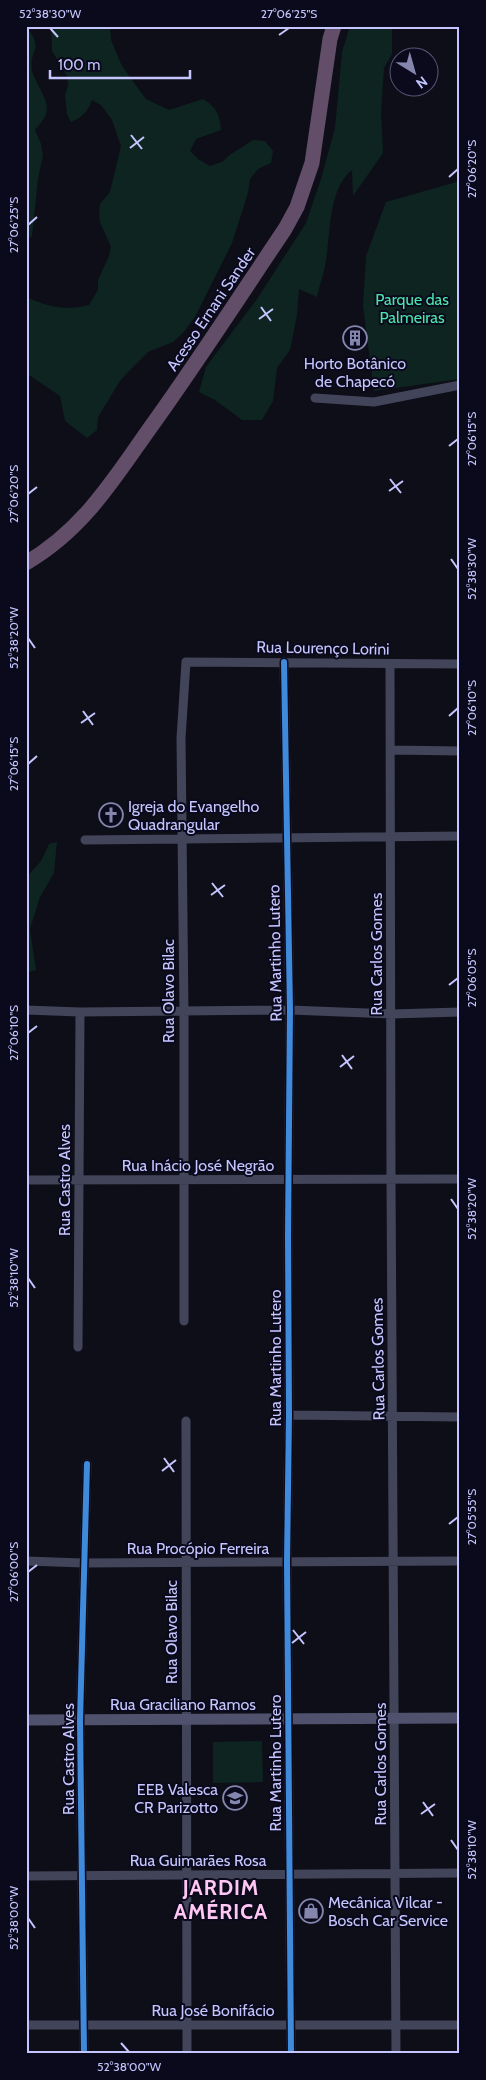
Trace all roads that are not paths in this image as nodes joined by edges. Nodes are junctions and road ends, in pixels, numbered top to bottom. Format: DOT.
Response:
graph roads {
  1 [pos="334,26"];
  2 [pos="460,385"];
  3 [pos="315,398"];
  4 [pos="26,563"];
  5 [pos="186,662"];
  6 [pos="284,662"];
  7 [pos="390,664"];
  8 [pos="460,664"];
  9 [pos="390,750"];
  10 [pos="460,751"];
  11 [pos="390,836"];
  12 [pos="460,836"];
  13 [pos="182,838"];
  14 [pos="287,838"];
  15 [pos="86,840"];
  16 [pos="26,1010"];
  17 [pos="290,1010"];
  18 [pos="80,1012"];
  19 [pos="184,1012"];
  20 [pos="460,1012"];
  21 [pos="392,1014"];
  22 [pos="183,1179"];
  23 [pos="460,1179"];
  24 [pos="26,1180"];
  25 [pos="79,1180"];
  26 [pos="288,1180"];
  27 [pos="391,1180"];
  28 [pos="184,1321"];
  29 [pos="78,1347"];
  30 [pos="289,1415"];
  31 [pos="393,1416"];
  32 [pos="460,1417"];
  33 [pos="186,1421"];
  34 [pos="87,1464"];
  35 [pos="26,1561"];
  36 [pos="460,1561"];
  37 [pos="287,1562"];
  38 [pos="394,1562"];
  39 [pos="83,1563"];
  40 [pos="186,1563"];
  41 [pos="460,1718"];
  42 [pos="288,1719"];
  43 [pos="395,1719"];
  44 [pos="26,1720"];
  45 [pos="187,1720"];
  46 [pos="80,1721"];
  47 [pos="460,1873"];
  48 [pos="289,1874"];
  49 [pos="396,1874"];
  50 [pos="82,1875"];
  51 [pos="187,1875"];
  52 [pos="26,1876"];
  53 [pos="26,2025"];
  54 [pos="84,2025"];
  55 [pos="187,2025"];
  56 [pos="290,2025"];
  57 [pos="396,2025"];
  58 [pos="460,2025"];
  59 [pos="84,2054"];
  60 [pos="187,2054"];
  61 [pos="291,2054"];
  62 [pos="396,2054"];
  1 -- 4 [label="highway, Acesso Ernani Sander"];
  2 -- 3 [label="street"];
  5 -- 6 [label="street, Rua Lourenço Lorini"];
  5 -- 13 [label="street, Rua Olavo Bilac"];
  6 -- 7 [label="street, Rua Lourenço Lorini"];
  6 -- 14 [label="street, Rua Martinho Lutero"];
  7 -- 8 [label="street, Rua Lourenço Lorini"];
  7 -- 9 [label="street, Rua Carlos Gomes"];
  9 -- 10 [label="street"];
  9 -- 11 [label="street, Rua Carlos Gomes"];
  11 -- 12 [label="street"];
  11 -- 14 [label="street"];
  11 -- 21 [label="street, Rua Carlos Gomes"];
  13 -- 14 [label="street"];
  13 -- 15 [label="street"];
  13 -- 19 [label="street, Rua Olavo Bilac"];
  14 -- 17 [label="street, Rua Martinho Lutero"];
  16 -- 18 [label="street"];
  17 -- 19 [label="street"];
  17 -- 21 [label="street"];
  17 -- 26 [label="street, Rua Martinho Lutero"];
  18 -- 19 [label="street"];
  18 -- 25 [label="street, Rua Castro Alves"];
  19 -- 22 [label="street, Rua Olavo Bilac"];
  20 -- 21 [label="street"];
  21 -- 27 [label="street, Rua Carlos Gomes"];
  22 -- 25 [label="street, Rua Inácio José Negrão"];
  22 -- 26 [label="street, Rua Inácio José Negrão"];
  22 -- 28 [label="street, Rua Olavo Bilac"];
  23 -- 27 [label="street, Rua Inácio José Negrão"];
  24 -- 25 [label="street, Rua Inácio José Negrão"];
  25 -- 29 [label="street, Rua Castro Alves"];
  26 -- 27 [label="street, Rua Inácio José Negrão"];
  26 -- 30 [label="street, Rua Martinho Lutero"];
  27 -- 31 [label="street, Rua Carlos Gomes"];
  30 -- 31 [label="street"];
  30 -- 37 [label="street, Rua Martinho Lutero"];
  31 -- 32 [label="street"];
  31 -- 38 [label="street, Rua Carlos Gomes"];
  33 -- 40 [label="street, Rua Olavo Bilac"];
  34 -- 39 [label="street, Rua Castro Alves"];
  35 -- 39 [label="street, Rua Procópio Ferreira"];
  36 -- 38 [label="street, Rua Procópio Ferreira"];
  37 -- 38 [label="street, Rua Procópio Ferreira"];
  37 -- 40 [label="street, Rua Procópio Ferreira"];
  37 -- 42 [label="street, Rua Martinho Lutero"];
  38 -- 43 [label="street, Rua Carlos Gomes"];
  39 -- 40 [label="street, Rua Procópio Ferreira"];
  39 -- 46 [label="street, Rua Castro Alves"];
  40 -- 45 [label="street, Rua Olavo Bilac"];
  41 -- 43 [label="street, Rua Graciliano Ramos"];
  42 -- 43 [label="street, Rua Graciliano Ramos"];
  42 -- 45 [label="street, Rua Graciliano Ramos"];
  42 -- 48 [label="street, Rua Martinho Lutero"];
  43 -- 49 [label="street, Rua Carlos Gomes"];
  44 -- 46 [label="street, Rua Graciliano Ramos"];
  45 -- 46 [label="street, Rua Graciliano Ramos"];
  45 -- 51 [label="street, Rua Olavo Bilac"];
  46 -- 50 [label="street, Rua Castro Alves"];
  47 -- 49 [label="street, Rua Guimarães Rosa"];
  48 -- 49 [label="street, Rua Guimarães Rosa"];
  48 -- 51 [label="street, Rua Guimarães Rosa"];
  48 -- 56 [label="street, Rua Martinho Lutero"];
  49 -- 57 [label="street, Rua Carlos Gomes"];
  50 -- 51 [label="street, Rua Guimarães Rosa"];
  50 -- 52 [label="street, Rua Guimarães Rosa"];
  50 -- 54 [label="street, Rua Castro Alves"];
  51 -- 55 [label="street, Rua Olavo Bilac"];
  53 -- 54 [label="street, Rua José Bonifácio"];
  54 -- 55 [label="street, Rua José Bonifácio"];
  54 -- 59 [label="street, Rua Castro Alves"];
  55 -- 56 [label="street, Rua José Bonifácio"];
  55 -- 60 [label="street, Rua Olavo Bilac"];
  56 -- 57 [label="street, Rua José Bonifácio"];
  56 -- 61 [label="street, Rua Martinho Lutero"];
  57 -- 58 [label="street, Rua José Bonifácio"];
  57 -- 62 [label="street, Rua Carlos Gomes"];
}
